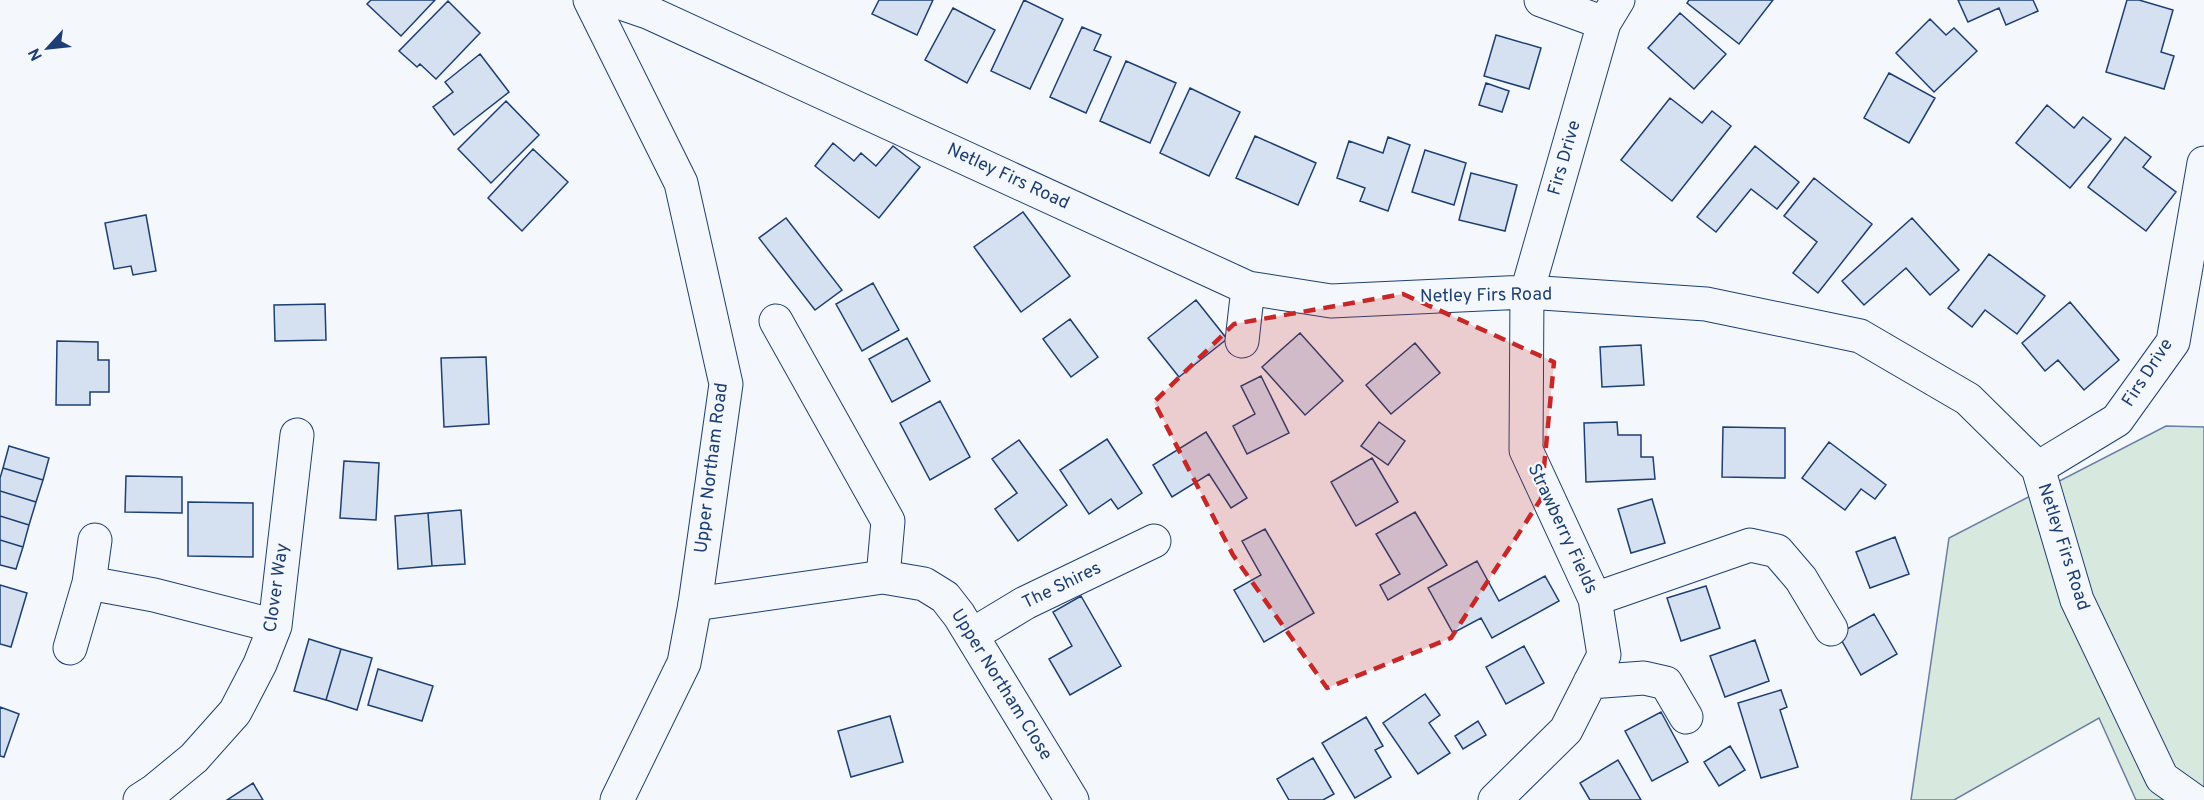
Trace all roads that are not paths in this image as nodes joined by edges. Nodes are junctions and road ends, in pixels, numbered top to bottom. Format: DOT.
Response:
graph roads {
  1 [pos="591,0"];
  2 [pos="612,0"];
  3 [pos="1541,0"];
  4 [pos="654,6"];
  5 [pos="1611,12"];
  6 [pos="2204,163"];
  7 [pos="1248,288"];
  8 [pos="1527,292"];
  9 [pos="776,321"];
  10 [pos="1242,341"];
  11 [pos="297,435"];
  12 [pos="2038,468"];
  13 [pos="95,540"];
  14 [pos="1154,542"];
  15 [pos="883,577"];
  16 [pos="89,583"];
  17 [pos="1595,599"];
  18 [pos="695,604"];
  19 [pos="275,626"];
  20 [pos="1831,629"];
  21 [pos="972,635"];
  22 [pos="70,648"];
  23 [pos="1590,682"];
  24 [pos="1686,717"];
  25 [pos="2158,789"];
  26 [pos="140,800"];
  27 [pos="617,800"];
  28 [pos="1072,800"];
  29 [pos="1495,800"];
  30 [pos="2193,800"];
  1 -- 18 [label="street, Upper Northam Road"];
  2 -- 4 [label="street, Netley Firs Road"];
  3 -- 5 [label="street, Firs Drive"];
  4 -- 7 [label="street, Netley Firs Road"];
  5 -- 8 [label="street, Firs Drive"];
  6 -- 12 [label="street, Firs Drive"];
  7 -- 8 [label="street, Netley Firs Road"];
  7 -- 10 [label="street"];
  8 -- 12 [label="street, Netley Firs Road"];
  8 -- 17 [label="street, Strawberry Fields"];
  9 -- 15 [label="street"];
  11 -- 19 [label="street, Clover Way"];
  12 -- 25 [label="street, Netley Firs Road"];
  13 -- 16 [label="street"];
  14 -- 21 [label="street, The Shires"];
  15 -- 18 [label="street, Upper Northam Close"];
  15 -- 21 [label="street, Upper Northam Close"];
  16 -- 19 [label="street"];
  16 -- 22 [label="street"];
  17 -- 20 [label="street"];
  17 -- 23 [label="street, Strawberry Fields"];
  18 -- 27 [label="street, Upper Northam Road"];
  19 -- 26 [label="street, Clover Way"];
  21 -- 28 [label="street, Upper Northam Close"];
  23 -- 24 [label="street"];
  23 -- 29 [label="street, Strawberry Fields"];
  25 -- 30 [label="street, Netley Firs Road"];
}
